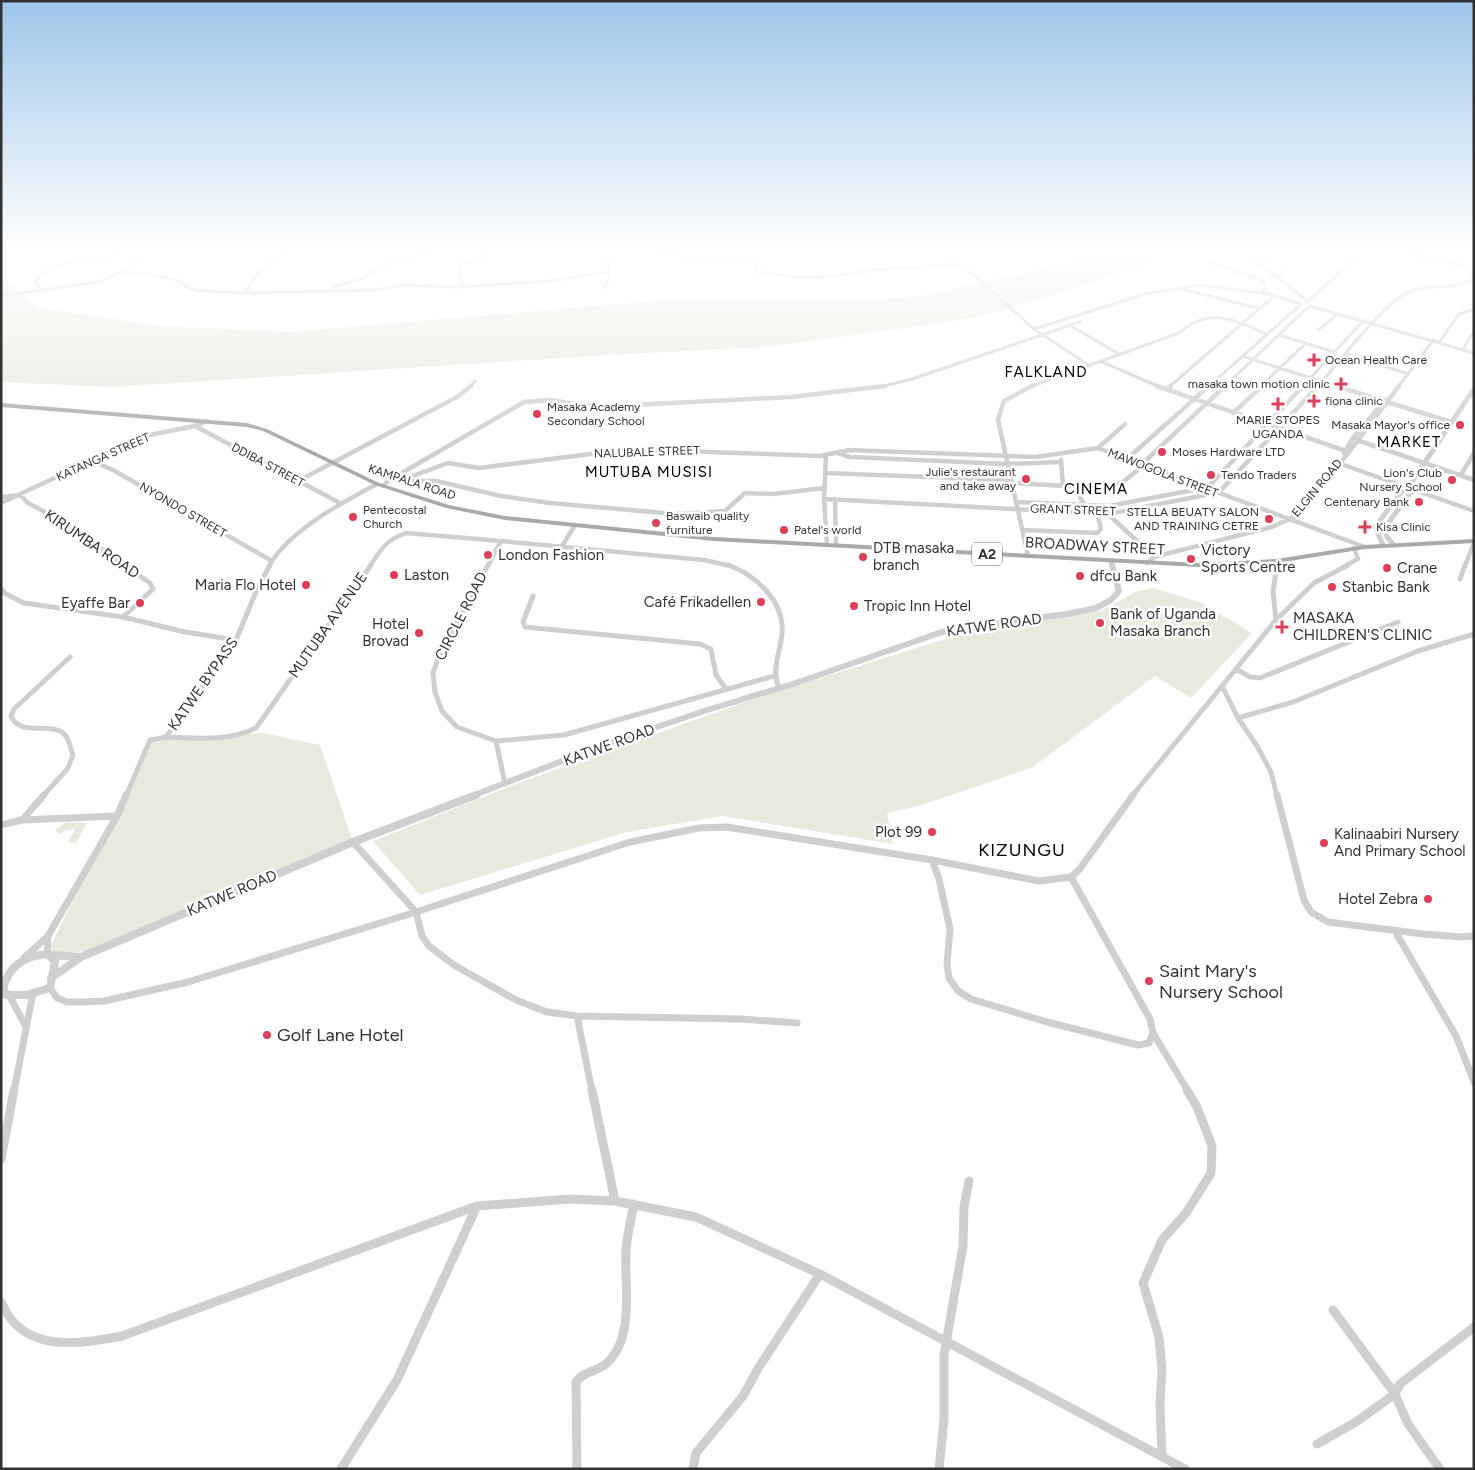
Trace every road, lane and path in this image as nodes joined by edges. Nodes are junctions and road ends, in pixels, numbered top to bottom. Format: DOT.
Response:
graph roads {
  1 [pos="1019,316"];
  2 [pos="1076,316"];
  3 [pos="1249,316"];
  4 [pos="1286,316"];
  5 [pos="1297,316"];
  6 [pos="1336,316"];
  7 [pos="1345,316"];
  8 [pos="1348,316"];
  9 [pos="1381,316"];
  10 [pos="1458,316"];
  11 [pos="1363,320"];
  12 [pos="1474,321"];
  13 [pos="1080,322"];
  14 [pos="1241,323"];
  15 [pos="1373,323"];
  16 [pos="1071,326"];
  17 [pos="1474,326"];
  18 [pos="1034,329"];
  19 [pos="1318,330"];
  20 [pos="1474,331"];
  21 [pos="1266,334"];
  22 [pos="1279,335"];
  23 [pos="1043,336"];
  24 [pos="1434,340"];
  25 [pos="1440,340"];
  26 [pos="1306,343"];
  27 [pos="1464,347"];
  28 [pos="1474,351"];
  29 [pos="1334,352"];
  30 [pos="1119,354"];
  31 [pos="1346,354"];
  32 [pos="1242,356"];
  33 [pos="1254,359"];
  34 [pos="1102,360"];
  35 [pos="1090,366"];
  36 [pos="1280,368"];
  37 [pos="1409,374"];
  38 [pos="1311,378"];
  39 [pos="475,381"];
  40 [pos="1322,381"];
  41 [pos="1169,387"];
  42 [pos="1473,392"];
  43 [pos="1195,398"];
  44 [pos="1387,400"];
  45 [pos="1206,404"];
  46 [pos="1,405"];
  47 [pos="1233,413"];
  48 [pos="207,421"];
  49 [pos="1451,422"];
  50 [pos="1125,424"];
  51 [pos="1268,425"];
  52 [pos="195,426"];
  53 [pos="1278,428"];
  54 [pos="1357,440"];
  55 [pos="1098,448"];
  56 [pos="1344,453"];
  57 [pos="1474,453"];
  58 [pos="838,454"];
  59 [pos="1060,454"];
  60 [pos="826,456"];
  61 [pos="1005,457"];
  62 [pos="1128,458"];
  63 [pos="92,461"];
  64 [pos="1061,462"];
  65 [pos="1338,463"];
  66 [pos="1424,463"];
  67 [pos="333,464"];
  68 [pos="1007,464"];
  69 [pos="1143,464"];
  70 [pos="825,473"];
  71 [pos="1461,475"];
  72 [pos="1474,480"];
  73 [pos="298,481"];
  74 [pos="399,481"];
  75 [pos="1011,482"];
  76 [pos="1411,483"];
  77 [pos="383,484"];
  78 [pos="1063,486"];
  79 [pos="1074,486"];
  80 [pos="1405,487"];
  81 [pos="825,488"];
  82 [pos="1204,488"];
  83 [pos="1413,489"];
  84 [pos="1216,492"];
  85 [pos="20,495"];
  86 [pos="1,497"];
  87 [pos="824,499"];
  88 [pos="835,499"];
  89 [pos="1016,502"];
  90 [pos="1,503"];
  91 [pos="340,503"];
  92 [pos="1085,506"];
  93 [pos="1109,506"];
  94 [pos="1017,508"];
  95 [pos="1474,510"];
  96 [pos="1097,513"];
  97 [pos="1115,513"];
  98 [pos="1108,514"];
  99 [pos="1289,520"];
  100 [pos="575,525"];
  101 [pos="1022,530"];
  102 [pos="501,541"];
  103 [pos="1473,544"];
  104 [pos="827,545"];
  105 [pos="836,545"];
  106 [pos="1394,545"];
  107 [pos="562,546"];
  108 [pos="1384,546"];
  109 [pos="1365,547"];
  110 [pos="1354,548"];
  111 [pos="1028,556"];
  112 [pos="1154,557"];
  113 [pos="272,561"];
  114 [pos="1111,561"];
  115 [pos="1277,561"];
  116 [pos="1147,563"];
  117 [pos="1460,579"];
  118 [pos="1,589"];
  119 [pos="4,595"];
  120 [pos="533,596"];
  121 [pos="122,617"];
  122 [pos="1276,620"];
  123 [pos="1398,622"];
  124 [pos="1474,634"];
  125 [pos="236,640"];
  126 [pos="70,657"];
  127 [pos="1236,669"];
  128 [pos="774,676"];
  129 [pos="1222,686"];
  130 [pos="779,688"];
  131 [pos="726,689"];
  132 [pos="1238,718"];
  133 [pos="166,737"];
  134 [pos="496,741"];
  135 [pos="505,784"];
  136 [pos="117,816"];
  137 [pos="22,820"];
  138 [pos="1,825"];
  139 [pos="353,842"];
  140 [pos="932,860"];
  141 [pos="1071,877"];
  142 [pos="416,912"];
  143 [pos="1395,931"];
  144 [pos="48,936"];
  145 [pos="1474,936"];
  146 [pos="49,955"];
  147 [pos="81,957"];
  148 [pos="21,960"];
  149 [pos="11,969"];
  150 [pos="1,975"];
  151 [pos="51,978"];
  152 [pos="50,988"];
  153 [pos="33,994"];
  154 [pos="7,995"];
  155 [pos="577,1016"];
  156 [pos="797,1023"];
  157 [pos="26,1025"];
  158 [pos="1153,1033"];
  159 [pos="1474,1082"];
  160 [pos="1,1159"];
  161 [pos="969,1181"];
  162 [pos="615,1201"];
  163 [pos="634,1204"];
  164 [pos="477,1206"];
  165 [pos="820,1274"];
  166 [pos="1,1302"];
  167 [pos="1333,1310"];
  168 [pos="1474,1326"];
  169 [pos="947,1343"];
  170 [pos="1395,1394"];
  171 [pos="1317,1444"];
  172 [pos="1162,1456"];
  173 [pos="341,1469"];
  174 [pos="577,1469"];
  175 [pos="693,1469"];
  176 [pos="938,1469"];
  177 [pos="1185,1469"];
  178 [pos="1440,1469"];
  1 -- 18 [label="street"];
  2 -- 18 [label="street"];
  3 -- 14 [label="street"];
  4 -- 21 [label="street"];
  5 -- 22 [label="street"];
  6 -- 19 [label="street"];
  7 -- 11 [label="street"];
  8 -- 11 [label="street"];
  9 -- 15 [label="street"];
  10 -- 25 [label="street"];
  11 -- 15 [label="street"];
  11 -- 29 [label="street"];
  12 -- 17 [label="street"];
  13 -- 16 [label="street, KATWE BYPASS"];
  14 -- 21 [label="street"];
  14 -- 30 [label="street"];
  14 -- 41 [label="street"];
  15 -- 24 [label="street"];
  15 -- 31 [label="street"];
  16 -- 23 [label="street, KATWE BYPASS"];
  16 -- 30 [label="street"];
  18 -- 23 [label="street"];
  20 -- 27 [label="street"];
  21 -- 32 [label="street"];
  22 -- 26 [label="street"];
  22 -- 33 [label="street"];
  23 -- 35 [label="street"];
  23 -- 77 [label="street, KATWE BYPASS"];
  24 -- 25 [label="street"];
  24 -- 28 [label="street"];
  24 -- 37 [label="street, ELGIN ROAD"];
  25 -- 27 [label="street"];
  26 -- 29 [label="street"];
  26 -- 36 [label="street"];
  27 -- 28 [label="street"];
  29 -- 38 [label="street"];
  30 -- 34 [label="street"];
  31 -- 37 [label="street"];
  31 -- 40 [label="street"];
  32 -- 33 [label="street"];
  32 -- 43 [label="street"];
  33 -- 36 [label="street"];
  33 -- 45 [label="street"];
  34 -- 35 [label="street"];
  34 -- 41 [label="street"];
  34 -- 43 [label="street"];
  35 -- 61 [label="street"];
  36 -- 38 [label="street"];
  36 -- 47 [label="street"];
  37 -- 44 [label="street, ELGIN ROAD"];
  38 -- 40 [label="street"];
  38 -- 51 [label="street"];
  39 -- 67 [label="street"];
  40 -- 44 [label="street"];
  40 -- 53 [label="street"];
  41 -- 43 [label="street"];
  42 -- 49 [label="street"];
  43 -- 45 [label="street"];
  43 -- 62 [label="street"];
  44 -- 49 [label="street"];
  44 -- 54 [label="street, ELGIN ROAD"];
  44 -- 56 [label="street, ELGIN ROAD"];
  45 -- 47 [label="street"];
  45 -- 69 [label="street"];
  46 -- 48 [label="main road, KAMPALA ROAD / A2"];
  47 -- 51 [label="street"];
  48 -- 52 [label="street, KATANGA STREET"];
  48 -- 67 [label="main road, KAMPALA ROAD / A2"];
  49 -- 66 [label="street"];
  50 -- 55 [label="street"];
  51 -- 53 [label="street"];
  51 -- 82 [label="street"];
  52 -- 63 [label="street, KATANGA STREET"];
  52 -- 73 [label="street, DDIBA STREET"];
  53 -- 56 [label="street"];
  53 -- 84 [label="street"];
  54 -- 56 [label="street, ELGIN ROAD"];
  54 -- 66 [label="street"];
  55 -- 59 [label="street, MAWOGOLA STREET"];
  55 -- 62 [label="street, MAWOGOLA STREET"];
  56 -- 65 [label="street, ELGIN ROAD"];
  57 -- 71 [label="street"];
  58 -- 60 [label="street, NALUBALE STREET"];
  58 -- 61 [label="street, NALUBALE STREET"];
  58 -- 68 [label="street, NALUBALE STREET"];
  59 -- 61 [label="street, MAWOGOLA STREET"];
  59 -- 64 [label="street"];
  60 -- 70 [label="street"];
  60 -- 74 [label="street, NALUBALE STREET"];
  61 -- 68 [label="street"];
  62 -- 69 [label="street, MAWOGOLA STREET"];
  63 -- 85 [label="street, KATANGA STREET"];
  63 -- 113 [label="street, NYONDO STREET"];
  64 -- 68 [label="street, NALUBALE STREET"];
  64 -- 78 [label="street"];
  65 -- 80 [label="street"];
  65 -- 99 [label="street, ELGIN ROAD"];
  66 -- 71 [label="street"];
  66 -- 76 [label="street"];
  67 -- 73 [label="street"];
  67 -- 77 [label="main road, KAMPALA ROAD / A2"];
  68 -- 75 [label="street"];
  69 -- 79 [label="street"];
  69 -- 82 [label="street, MAWOGOLA STREET"];
  70 -- 75 [label="street"];
  70 -- 81 [label="street"];
  71 -- 72 [label="street"];
  73 -- 91 [label="street, DDIBA STREET"];
  74 -- 77 [label="street"];
  74 -- 81 [label="street"];
  75 -- 78 [label="street"];
  75 -- 89 [label="street"];
  76 -- 80 [label="street"];
  76 -- 83 [label="street"];
  77 -- 91 [label="street, KATWE BYPASS"];
  77 -- 100 [label="main road, KAMPALA ROAD / A2"];
  78 -- 79 [label="street"];
  79 -- 92 [label="street"];
  80 -- 83 [label="street"];
  80 -- 108 [label="street"];
  81 -- 87 [label="street"];
  82 -- 84 [label="street, MAWOGOLA STREET"];
  82 -- 93 [label="street, GRANT STREET"];
  83 -- 95 [label="street"];
  83 -- 106 [label="street"];
  84 -- 97 [label="street, GRANT STREET"];
  84 -- 99 [label="street, MAWOGOLA STREET"];
  85 -- 86 [label="street"];
  85 -- 90 [label="street, KATANGA STREET"];
  85 -- 121 [label="street, KIRUMBA ROAD"];
  87 -- 88 [label="street, GRANT STREET"];
  87 -- 104 [label="street"];
  88 -- 94 [label="street, GRANT STREET"];
  88 -- 105 [label="street"];
  89 -- 92 [label="street, GRANT STREET"];
  89 -- 94 [label="street"];
  91 -- 113 [label="street, KATWE BYPASS"];
  92 -- 93 [label="street, GRANT STREET"];
  93 -- 97 [label="street"];
  94 -- 96 [label="street, GRANT STREET"];
  94 -- 101 [label="street"];
  96 -- 98 [label="street, GRANT STREET"];
  96 -- 101 [label="street"];
  97 -- 98 [label="street, GRANT STREET"];
  98 -- 112 [label="street"];
  99 -- 109 [label="street, MAWOGOLA STREET"];
  99 -- 112 [label="street, ELGIN ROAD"];
  100 -- 104 [label="main road, KAMPALA ROAD / A2"];
  100 -- 107 [label="street"];
  101 -- 111 [label="street"];
  102 -- 107 [label="street"];
  102 -- 133 [label="street, MUTUBA AVENUE"];
  102 -- 134 [label="street, CIRCLE ROAD"];
  103 -- 106 [label="main road, BROADWAY STREET / A2"];
  103 -- 117 [label="street"];
  104 -- 105 [label="main road, BROADWAY STREET / A2"];
  105 -- 111 [label="main road, BROADWAY STREET / A2"];
  106 -- 108 [label="main road, BROADWAY STREET / A2"];
  107 -- 128 [label="street"];
  108 -- 109 [label="main road, BROADWAY STREET / A2"];
  109 -- 110 [label="main road, BROADWAY STREET / A2"];
  110 -- 115 [label="main road, BROADWAY STREET / A2"];
  110 -- 122 [label="street"];
  111 -- 114 [label="main road, BROADWAY STREET / A2"];
  112 -- 116 [label="street, ELGIN ROAD"];
  113 -- 125 [label="street, KATWE BYPASS"];
  114 -- 116 [label="main road, BROADWAY STREET / A2"];
  114 -- 130 [label="street, KATWE ROAD"];
  115 -- 116 [label="main road, BROADWAY STREET / A2"];
  115 -- 122 [label="street"];
  118 -- 119 [label="street"];
  119 -- 121 [label="street"];
  120 -- 131 [label="street"];
  121 -- 125 [label="street"];
  122 -- 127 [label="street"];
  123 -- 127 [label="street"];
  124 -- 132 [label="street"];
  125 -- 133 [label="street, KATWE BYPASS"];
  126 -- 137 [label="street"];
  127 -- 129 [label="street"];
  128 -- 130 [label="street"];
  128 -- 131 [label="street, CIRCLE ROAD"];
  129 -- 132 [label="street"];
  129 -- 141 [label="street"];
  130 -- 135 [label="street, KATWE ROAD"];
  131 -- 134 [label="street, CIRCLE ROAD"];
  132 -- 143 [label="street"];
  133 -- 136 [label="street, KATWE BYPASS"];
  134 -- 135 [label="street"];
  135 -- 139 [label="street, KATWE ROAD"];
  136 -- 137 [label="street"];
  136 -- 144 [label="street, KATWE BYPASS"];
  137 -- 138 [label="street"];
  139 -- 142 [label="street"];
  139 -- 147 [label="street, KATWE ROAD"];
  140 -- 141 [label="street"];
  140 -- 142 [label="street"];
  140 -- 158 [label="street"];
  141 -- 158 [label="street"];
  142 -- 152 [label="street"];
  142 -- 155 [label="street"];
  143 -- 145 [label="street"];
  143 -- 159 [label="street"];
  144 -- 146 [label="street, KATWE BYPASS"];
  144 -- 148 [label="street, KATWE BYPASS"];
  146 -- 147 [label="street, KATWE ROAD"];
  146 -- 148 [label="street"];
  146 -- 151 [label="street"];
  147 -- 151 [label="street, KATWE ROAD"];
  148 -- 149 [label="street"];
  149 -- 150 [label="street"];
  149 -- 154 [label="street"];
  151 -- 152 [label="street"];
  152 -- 153 [label="street"];
  153 -- 154 [label="street"];
  153 -- 157 [label="street"];
  154 -- 157 [label="street"];
  155 -- 156 [label="street"];
  155 -- 162 [label="street"];
  157 -- 160 [label="street"];
  158 -- 172 [label="street"];
  161 -- 169 [label="street"];
  162 -- 163 [label="street"];
  162 -- 164 [label="street"];
  163 -- 165 [label="street"];
  163 -- 174 [label="street"];
  164 -- 166 [label="street"];
  164 -- 173 [label="street"];
  165 -- 169 [label="street"];
  165 -- 175 [label="street"];
  167 -- 170 [label="street"];
  168 -- 170 [label="street"];
  169 -- 172 [label="street"];
  169 -- 176 [label="street"];
  170 -- 171 [label="street"];
  170 -- 178 [label="street"];
  172 -- 177 [label="street"];
}
